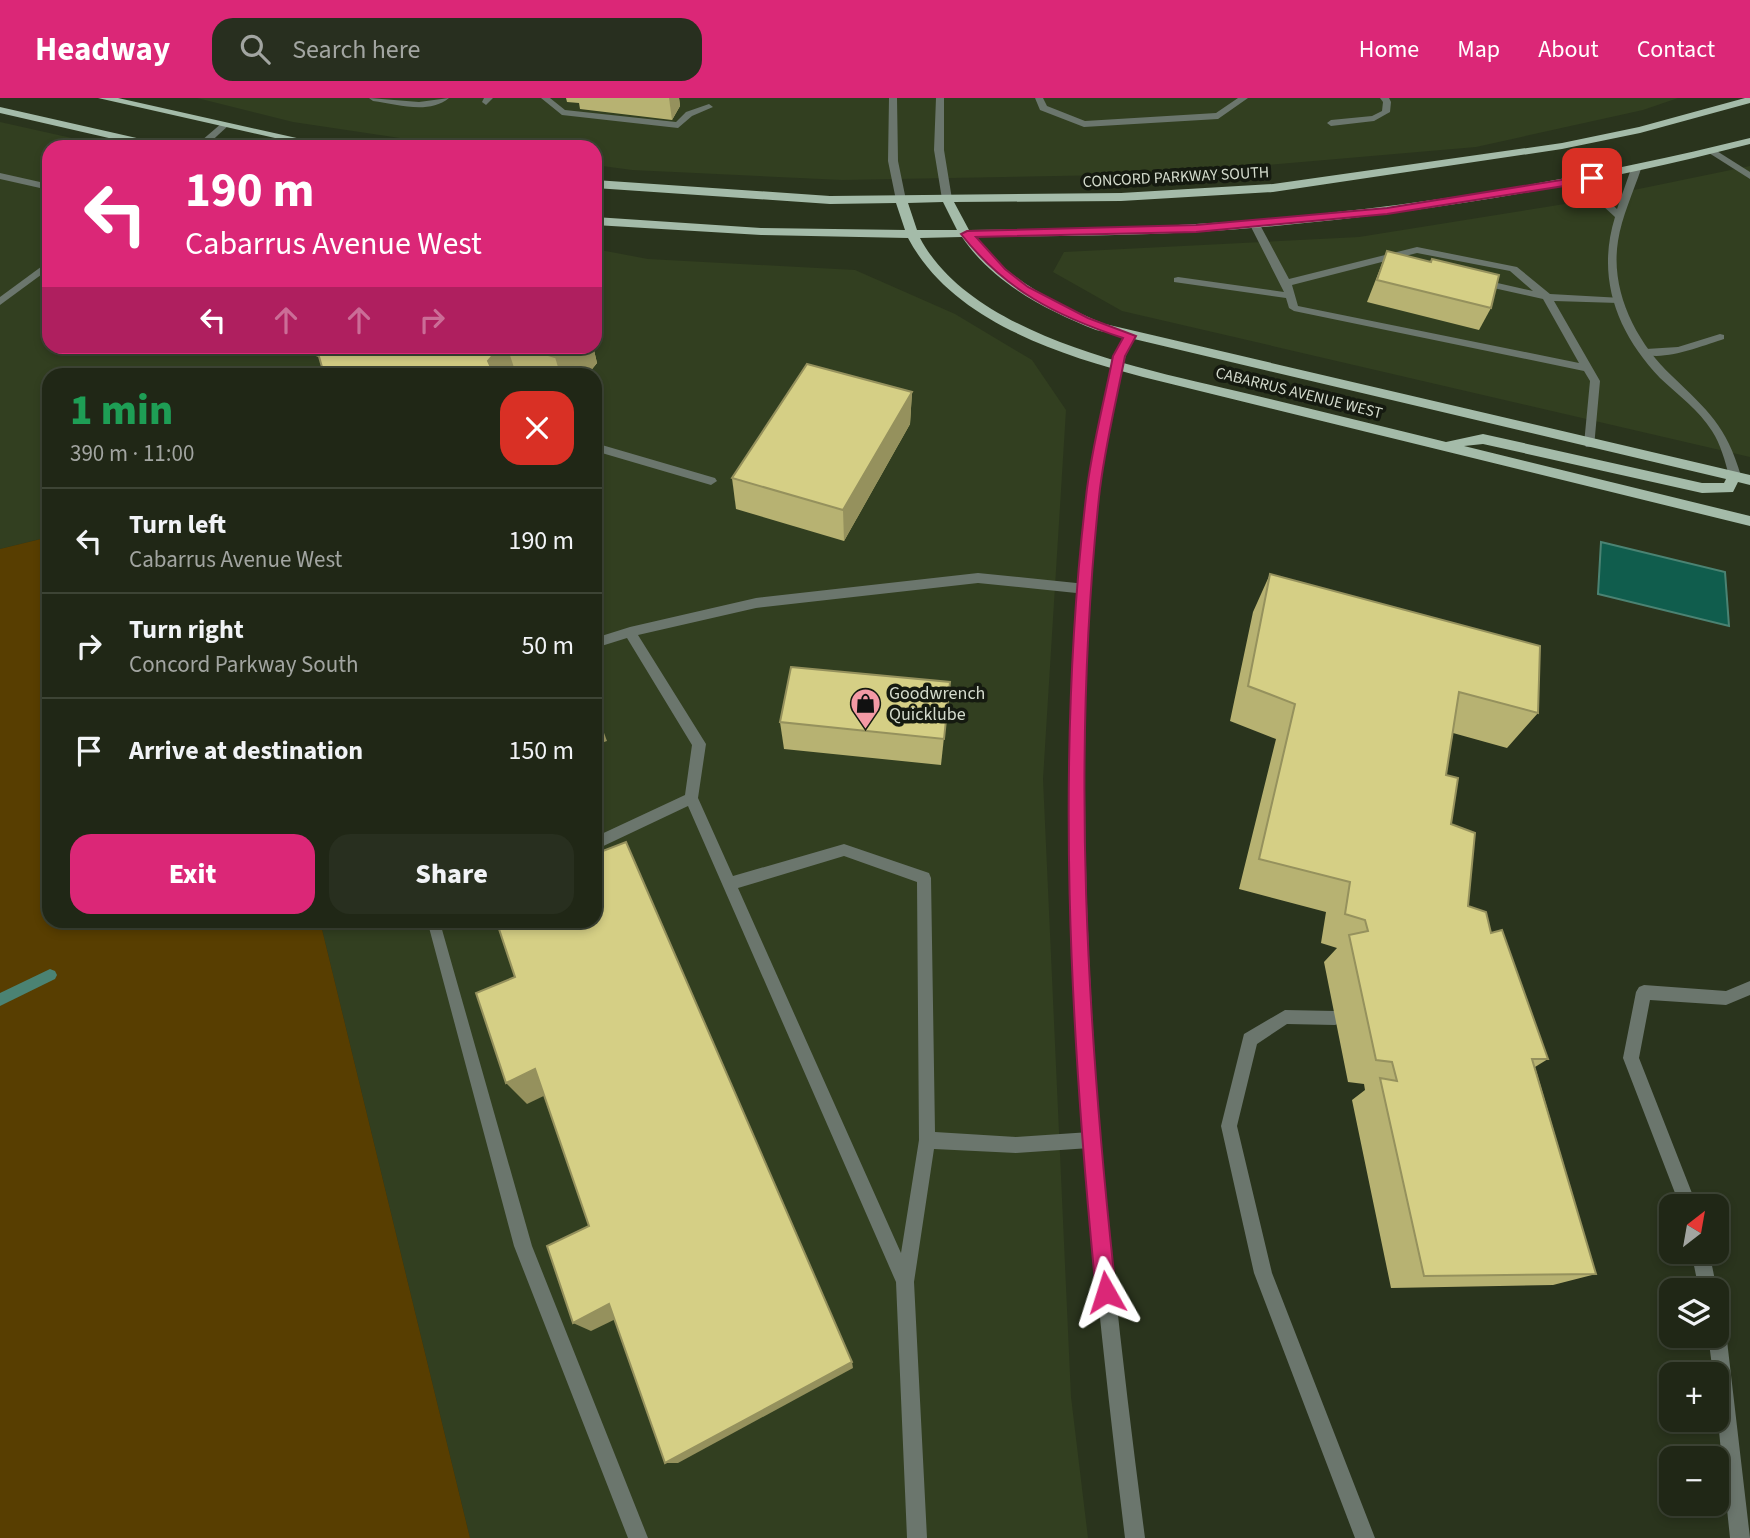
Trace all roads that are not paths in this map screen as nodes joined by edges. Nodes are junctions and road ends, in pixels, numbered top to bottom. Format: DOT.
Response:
graph roads {
  1 [pos="103,98"];
  2 [pos="373,98"];
  3 [pos="445,98"];
  4 [pos="545,98"];
  5 [pos="893,98"];
  6 [pos="940,98"];
  7 [pos="1039,98"];
  8 [pos="1244,98"];
  9 [pos="1384,98"];
  10 [pos="1750,100"];
  11 [pos="709,107"];
  12 [pos="0,110"];
  13 [pos="1331,123"];
  14 [pos="225,125"];
  15 [pos="132,140"];
  16 [pos="208,140"];
  17 [pos="297,140"];
  18 [pos="1750,141"];
  19 [pos="1712,151"];
  20 [pos="1636,169"];
  21 [pos="0,176"];
  22 [pos="1750,176"];
  23 [pos="1571,183"];
  24 [pos="602,184"];
  25 [pos="42,185"];
  26 [pos="947,199"];
  27 [pos="901,200"];
  28 [pos="1620,217"];
  29 [pos="602,221"];
  30 [pos="1254,223"];
  31 [pos="967,234"];
  32 [pos="913,235"];
  33 [pos="1377,258"];
  34 [pos="1403,264"];
  35 [pos="42,269"];
  36 [pos="1469,279"];
  37 [pos="1178,280"];
  38 [pos="1286,283"];
  39 [pos="1291,296"];
  40 [pos="1547,297"];
  41 [pos="1618,300"];
  42 [pos="0,302"];
  43 [pos="1130,336"];
  44 [pos="1720,337"];
  45 [pos="1646,352"];
  46 [pos="1117,366"];
  47 [pos="1587,368"];
  48 [pos="1590,444"];
  49 [pos="1447,447"];
  50 [pos="602,449"];
  51 [pos="1735,476"];
  52 [pos="1750,480"];
  53 [pos="711,481"];
  54 [pos="1750,521"];
  55 [pos="1086,589"];
  56 [pos="630,632"];
  57 [pos="602,641"];
  58 [pos="691,798"];
  59 [pos="602,841"];
  60 [pos="729,884"];
  61 [pos="434,928"];
  62 [pos="1750,988"];
  63 [pos="1335,1018"];
  64 [pos="928,1140"];
  65 [pos="1090,1140"];
  66 [pos="1684,1194"];
  67 [pos="905,1282"];
  68 [pos="1719,1348"];
  69 [pos="638,1538"];
  70 [pos="918,1538"];
  71 [pos="1135,1538"];
  72 [pos="1365,1538"];
  73 [pos="1740,1538"];
  1 -- 14 [label="main road"];
  2 -- 3 [label="street"];
  4 -- 11 [label="street"];
  5 -- 27 [label="street"];
  6 -- 26 [label="street"];
  7 -- 8 [label="street"];
  9 -- 13 [label="street"];
  10 -- 26 [label="main road, CONCORD PARKWAY SOUTH"];
  12 -- 15 [label="main road"];
  14 -- 16 [label="street"];
  14 -- 17 [label="main road"];
  18 -- 19 [label="main road"];
  19 -- 20 [label="main road"];
  19 -- 22 [label="street"];
  20 -- 23 [label="main road"];
  20 -- 28 [label="street"];
  21 -- 25 [label="street"];
  23 -- 28 [label="street"];
  23 -- 30 [label="main road"];
  24 -- 27 [label="main road, CONCORD PARKWAY SOUTH"];
  26 -- 27 [label="main road, CONCORD PARKWAY SOUTH"];
  26 -- 31 [label="main road, CABARRUS AVENUE WEST"];
  27 -- 32 [label="main road, CABARRUS AVENUE WEST"];
  28 -- 41 [label="street"];
  29 -- 32 [label="main road"];
  30 -- 31 [label="main road"];
  30 -- 38 [label="street"];
  31 -- 32 [label="main road"];
  31 -- 43 [label="main road, CABARRUS AVENUE WEST"];
  32 -- 46 [label="main road, CABARRUS AVENUE WEST"];
  33 -- 34 [label="street"];
  33 -- 38 [label="street"];
  33 -- 40 [label="street"];
  35 -- 42 [label="street"];
  36 -- 40 [label="street"];
  37 -- 39 [label="street"];
  38 -- 39 [label="street"];
  39 -- 47 [label="street"];
  40 -- 41 [label="street"];
  40 -- 47 [label="street"];
  41 -- 45 [label="street"];
  43 -- 46 [label="street"];
  43 -- 48 [label="main road, CABARRUS AVENUE WEST"];
  44 -- 45 [label="street"];
  45 -- 51 [label="street"];
  46 -- 49 [label="main road, CABARRUS AVENUE WEST"];
  46 -- 55 [label="street"];
  47 -- 48 [label="street"];
  48 -- 51 [label="main road, CABARRUS AVENUE WEST"];
  49 -- 51 [label="main road"];
  49 -- 54 [label="main road, CABARRUS AVENUE WEST"];
  50 -- 53 [label="street"];
  51 -- 52 [label="main road, CABARRUS AVENUE WEST"];
  55 -- 56 [label="street"];
  55 -- 65 [label="street"];
  56 -- 57 [label="street"];
  56 -- 58 [label="street"];
  58 -- 59 [label="street"];
  58 -- 60 [label="street"];
  60 -- 64 [label="street"];
  60 -- 67 [label="street"];
  61 -- 69 [label="street"];
  62 -- 66 [label="street"];
  63 -- 72 [label="street"];
  64 -- 65 [label="street"];
  64 -- 67 [label="street"];
  65 -- 71 [label="street"];
  67 -- 70 [label="street"];
  68 -- 73 [label="street"];
}
